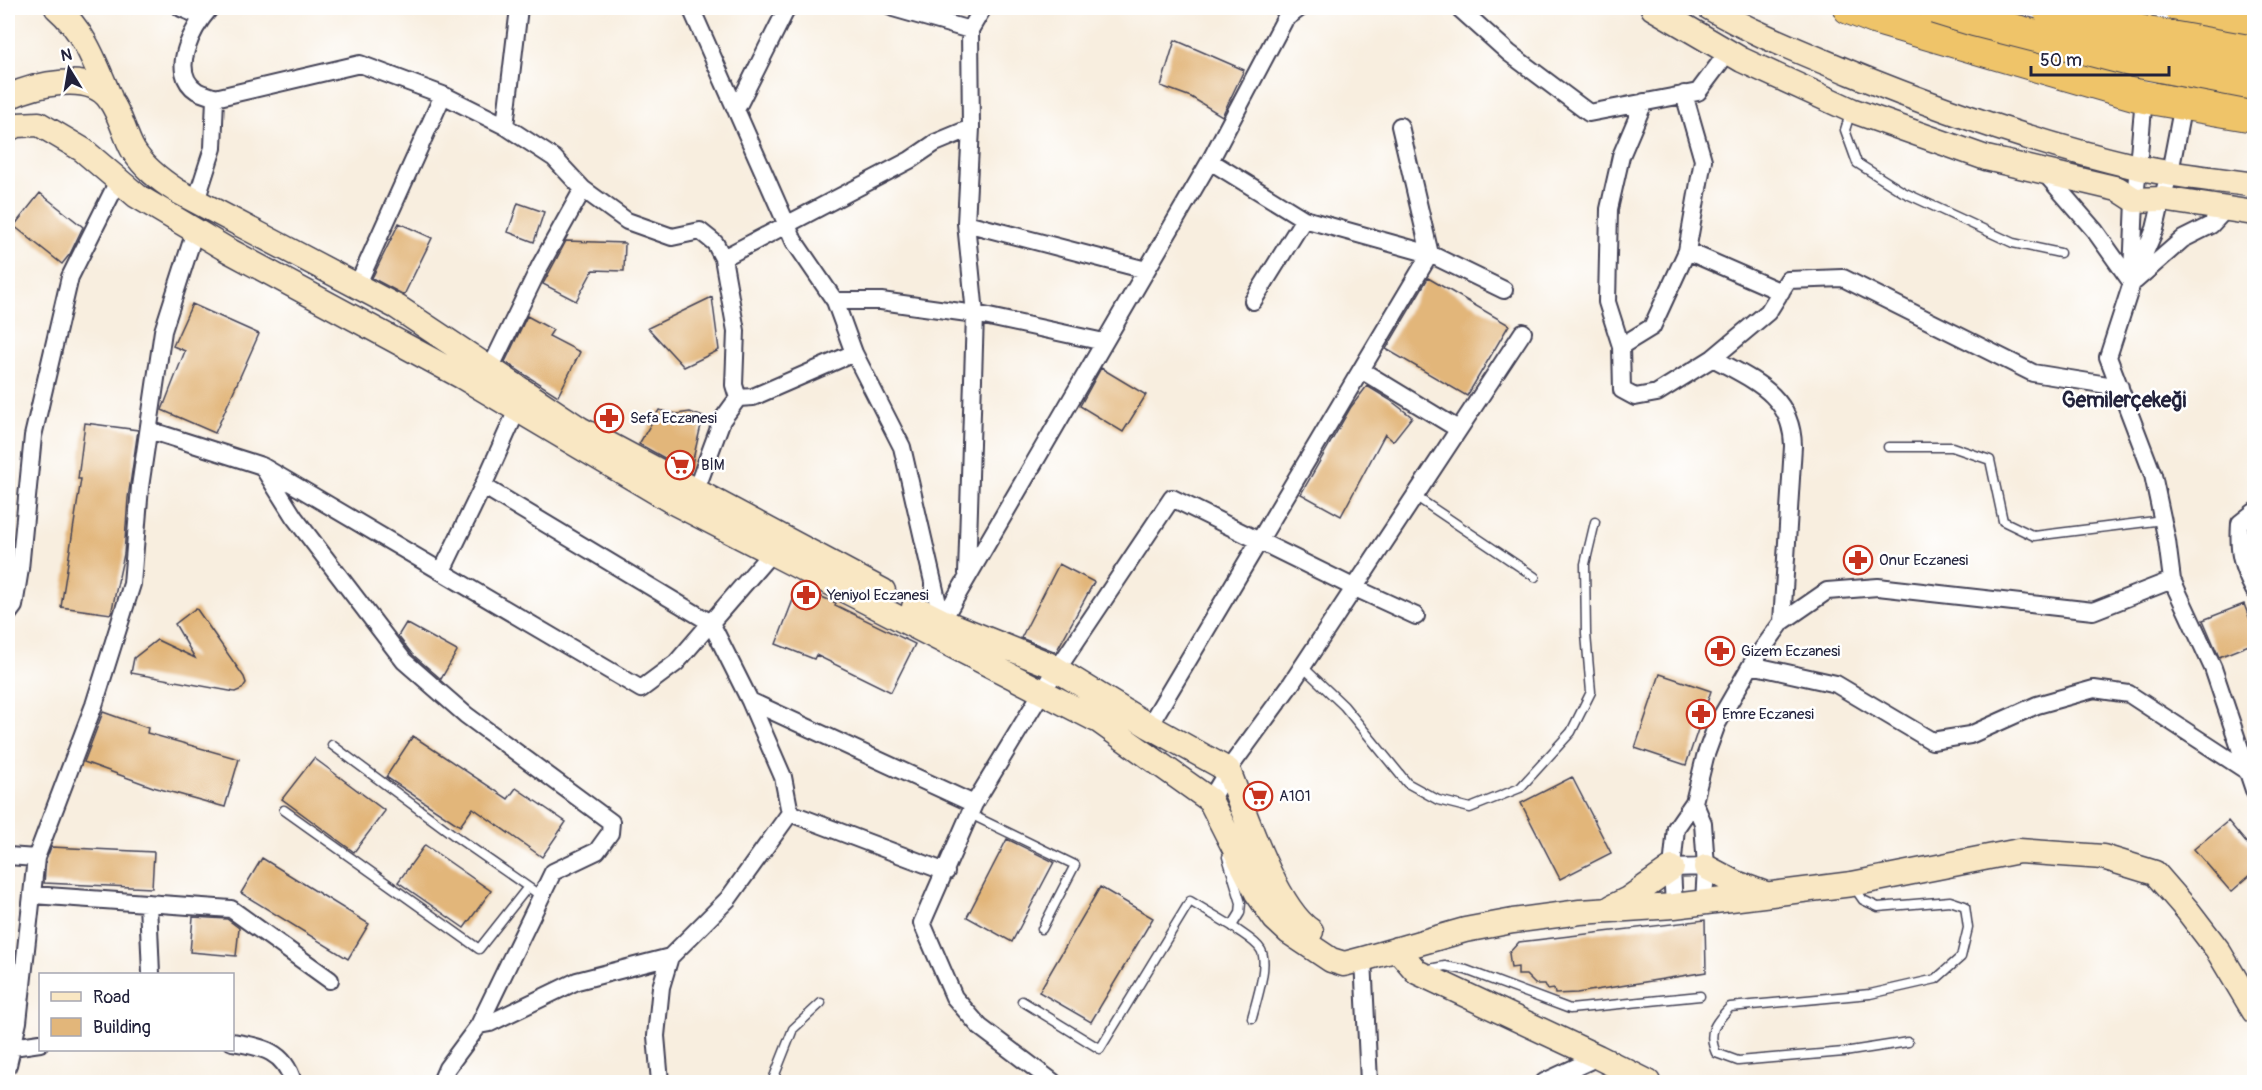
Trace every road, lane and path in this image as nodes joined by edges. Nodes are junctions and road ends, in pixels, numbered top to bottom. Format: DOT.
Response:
graph roads {
  1 [pos="57,8"];
  2 [pos="181,8"];
  3 [pos="519,8"];
  4 [pos="691,8"];
  5 [pos="787,8"];
  6 [pos="893,8"];
  7 [pos="983,8"];
  8 [pos="1300,8"];
  9 [pos="1459,8"];
  10 [pos="1653,8"];
  11 [pos="1710,8"];
  12 [pos="1849,8"];
  13 [pos="1935,8"];
  14 [pos="2048,8"];
  15 [pos="2164,8"];
  16 [pos="2196,9"];
  17 [pos="206,12"];
  18 [pos="2254,20"];
  19 [pos="970,30"];
  20 [pos="1728,52"];
  21 [pos="2254,52"];
  22 [pos="2254,84"];
  23 [pos="1684,94"];
  24 [pos="443,95"];
  25 [pos="8,97"];
  26 [pos="2144,97"];
  27 [pos="110,98"];
  28 [pos="215,98"];
  29 [pos="1644,102"];
  30 [pos="2182,105"];
  31 [pos="736,110"];
  32 [pos="1851,111"];
  33 [pos="2254,116"];
  34 [pos="505,126"];
  35 [pos="1400,126"];
  36 [pos="971,128"];
  37 [pos="8,129"];
  38 [pos="1210,161"];
  39 [pos="2139,167"];
  40 [pos="2043,171"];
  41 [pos="2170,172"];
  42 [pos="118,181"];
  43 [pos="2254,185"];
  44 [pos="583,189"];
  45 [pos="2162,199"];
  46 [pos="2135,200"];
  47 [pos="196,201"];
  48 [pos="2226,209"];
  49 [pos="2254,213"];
  50 [pos="1304,219"];
  51 [pos="966,223"];
  52 [pos="787,224"];
  53 [pos="195,231"];
  54 [pos="1687,251"];
  55 [pos="2060,253"];
  56 [pos="1430,254"];
  57 [pos="723,258"];
  58 [pos="1146,270"];
  59 [pos="2132,283"];
  60 [pos="357,286"];
  61 [pos="1504,290"];
  62 [pos="1781,292"];
  63 [pos="1253,301"];
  64 [pos="835,302"];
  65 [pos="975,314"];
  66 [pos="1523,333"];
  67 [pos="1104,342"];
  68 [pos="1621,346"];
  69 [pos="854,353"];
  70 [pos="1713,358"];
  71 [pos="490,369"];
  72 [pos="1361,370"];
  73 [pos="2120,387"];
  74 [pos="738,398"];
  75 [pos="517,410"];
  76 [pos="1458,429"];
  77 [pos="149,430"];
  78 [pos="1888,447"];
  79 [pos="262,466"];
  80 [pos="483,486"];
  81 [pos="696,489"];
  82 [pos="1414,496"];
  83 [pos="2254,512"];
  84 [pos="2163,520"];
  85 [pos="1595,522"];
  86 [pos="1259,541"];
  87 [pos="778,545"];
  88 [pos="442,571"];
  89 [pos="1535,577"];
  90 [pos="967,578"];
  91 [pos="2172,580"];
  92 [pos="1354,588"];
  93 [pos="2254,590"];
  94 [pos="8,614"];
  95 [pos="1416,616"];
  96 [pos="942,621"];
  97 [pos="1782,622"];
  98 [pos="711,623"];
  99 [pos="1751,666"];
  100 [pos="1303,667"];
  101 [pos="1057,670"];
  102 [pos="1042,692"];
  103 [pos="750,701"];
  104 [pos="1149,726"];
  105 [pos="332,745"];
  106 [pos="1228,770"];
  107 [pos="2253,778"];
  108 [pos="1210,800"];
  109 [pos="1694,802"];
  110 [pos="972,809"];
  111 [pos="284,810"];
  112 [pos="790,813"];
  113 [pos="8,856"];
  114 [pos="36,858"];
  115 [pos="1706,867"];
  116 [pos="1672,868"];
  117 [pos="946,872"];
  118 [pos="1852,884"];
  119 [pos="535,892"];
  120 [pos="1765,894"];
  121 [pos="33,896"];
  122 [pos="1704,902"];
  123 [pos="148,903"];
  124 [pos="1674,906"];
  125 [pos="1605,911"];
  126 [pos="1232,926"];
  127 [pos="1042,929"];
  128 [pos="1397,949"];
  129 [pos="670,957"];
  130 [pos="1361,959"];
  131 [pos="1417,972"];
  132 [pos="151,973"];
  133 [pos="330,980"];
  134 [pos="1700,996"];
  135 [pos="1022,1001"];
  136 [pos="821,1003"];
  137 [pos="2254,1011"];
  138 [pos="1252,1018"];
  139 [pos="479,1025"];
  140 [pos="234,1042"];
  141 [pos="1908,1042"];
  142 [pos="39,1043"];
  143 [pos="13,1047"];
  144 [pos="1598,1057"];
  145 [pos="8,1065"];
  146 [pos="293,1083"];
  147 [pos="441,1083"];
  148 [pos="660,1083"];
  149 [pos="772,1083"];
  150 [pos="1053,1083"];
  151 [pos="1369,1083"];
  152 [pos="1544,1083"];
  153 [pos="1648,1083"];
  1 -- 27 [label="street"];
  2 -- 17 [label="street"];
  3 -- 34 [label="street"];
  4 -- 31 [label="street"];
  5 -- 31 [label="street"];
  6 -- 19 [label="street"];
  7 -- 19 [label="street"];
  8 -- 38 [label="street"];
  9 -- 29 [label="street"];
  10 -- 20 [label="street"];
  11 -- 39 [label="street"];
  12 -- 26 [label="highway"];
  13 -- 22 [label="highway, bridge"];
  14 -- 21 [label="highway, bridge"];
  15 -- 26 [label="street"];
  16 -- 18 [label="highway"];
  16 -- 30 [label="street"];
  17 -- 28 [label="street"];
  19 -- 36 [label="street"];
  20 -- 23 [label="street"];
  20 -- 32 [label="street"];
  23 -- 29 [label="street"];
  23 -- 54 [label="street"];
  24 -- 28 [label="street"];
  24 -- 34 [label="street"];
  24 -- 60 [label="street"];
  25 -- 27 [label="street"];
  26 -- 30 [label="highway"];
  26 -- 39 [label="street"];
  27 -- 47 [label="street"];
  28 -- 47 [label="street"];
  29 -- 68 [label="street"];
  30 -- 33 [label="highway"];
  30 -- 41 [label="street"];
  31 -- 52 [label="street"];
  32 -- 40 [label="street"];
  32 -- 55 [label="lane"];
  34 -- 44 [label="street"];
  35 -- 56 [label="street"];
  36 -- 51 [label="street"];
  36 -- 52 [label="street"];
  37 -- 42 [label="street"];
  38 -- 50 [label="street"];
  38 -- 58 [label="street"];
  39 -- 41 [label="street"];
  39 -- 46 [label="street"];
  40 -- 46 [label="street"];
  40 -- 59 [label="street"];
  41 -- 43 [label="street"];
  41 -- 45 [label="street"];
  42 -- 53 [label="street"];
  42 -- 94 [label="street"];
  44 -- 57 [label="street"];
  44 -- 71 [label="street"];
  45 -- 46 [label="street"];
  45 -- 48 [label="street"];
  45 -- 59 [label="street"];
  46 -- 59 [label="street"];
  47 -- 60 [label="street"];
  48 -- 49 [label="street"];
  48 -- 59 [label="street"];
  50 -- 56 [label="street"];
  50 -- 63 [label="street"];
  51 -- 58 [label="street"];
  51 -- 65 [label="street"];
  52 -- 57 [label="street"];
  52 -- 64 [label="street"];
  53 -- 75 [label="street"];
  53 -- 77 [label="street"];
  54 -- 62 [label="street"];
  54 -- 68 [label="street"];
  56 -- 61 [label="street"];
  56 -- 72 [label="street"];
  57 -- 74 [label="street"];
  58 -- 67 [label="street"];
  59 -- 73 [label="street"];
  60 -- 71 [label="street"];
  62 -- 70 [label="street"];
  62 -- 73 [label="street"];
  64 -- 65 [label="street"];
  64 -- 69 [label="street"];
  65 -- 67 [label="street"];
  65 -- 90 [label="street"];
  66 -- 76 [label="street"];
  67 -- 90 [label="street"];
  68 -- 70 [label="street"];
  69 -- 74 [label="street"];
  69 -- 96 [label="street"];
  70 -- 97 [label="street"];
  71 -- 81 [label="street"];
  72 -- 76 [label="street"];
  72 -- 86 [label="street"];
  73 -- 84 [label="street"];
  74 -- 81 [label="street"];
  75 -- 80 [label="street"];
  75 -- 87 [label="street"];
  76 -- 82 [label="street"];
  77 -- 79 [label="street"];
  77 -- 114 [label="street"];
  78 -- 84 [label="lane"];
  79 -- 88 [label="street"];
  79 -- 119 [label="street"];
  80 -- 88 [label="street"];
  80 -- 98 [label="street"];
  81 -- 87 [label="street"];
  82 -- 89 [label="lane"];
  82 -- 92 [label="street"];
  83 -- 93 [label="street"];
  84 -- 91 [label="street"];
  85 -- 100 [label="lane"];
  86 -- 92 [label="street"];
  86 -- 101 [label="street"];
  86 -- 104 [label="street"];
  87 -- 96 [label="street"];
  87 -- 98 [label="street"];
  87 -- 102 [label="street"];
  88 -- 98 [label="street"];
  90 -- 96 [label="street"];
  91 -- 97 [label="street"];
  91 -- 107 [label="street"];
  92 -- 95 [label="street"];
  92 -- 100 [label="street"];
  96 -- 101 [label="street"];
  97 -- 99 [label="street"];
  98 -- 103 [label="street"];
  99 -- 107 [label="street"];
  99 -- 109 [label="street"];
  100 -- 106 [label="street"];
  101 -- 102 [label="street"];
  101 -- 104 [label="street"];
  102 -- 108 [label="street"];
  102 -- 110 [label="street"];
  103 -- 110 [label="street"];
  103 -- 112 [label="street"];
  104 -- 106 [label="street"];
  105 -- 119 [label="lane"];
  106 -- 108 [label="street"];
  106 -- 130 [label="street"];
  108 -- 126 [label="lane"];
  108 -- 130 [label="street"];
  109 -- 115 [label="street"];
  109 -- 116 [label="street"];
  110 -- 117 [label="street"];
  110 -- 127 [label="lane"];
  111 -- 119 [label="lane"];
  112 -- 117 [label="street"];
  112 -- 129 [label="street"];
  113 -- 114 [label="street"];
  114 -- 121 [label="street"];
  115 -- 116 [label="street"];
  115 -- 120 [label="street"];
  115 -- 122 [label="street"];
  116 -- 124 [label="street"];
  116 -- 125 [label="street"];
  117 -- 150 [label="street"];
  118 -- 120 [label="street"];
  118 -- 137 [label="street"];
  118 -- 141 [label="lane"];
  119 -- 139 [label="street"];
  120 -- 122 [label="street"];
  121 -- 123 [label="street"];
  121 -- 143 [label="street"];
  122 -- 124 [label="street"];
  123 -- 132 [label="street"];
  123 -- 133 [label="street"];
  124 -- 125 [label="street"];
  125 -- 128 [label="street"];
  126 -- 135 [label="lane"];
  126 -- 138 [label="lane"];
  128 -- 130 [label="street"];
  128 -- 131 [label="street"];
  129 -- 139 [label="street"];
  129 -- 148 [label="street"];
  130 -- 151 [label="street"];
  131 -- 134 [label="lane"];
  131 -- 144 [label="street"];
  136 -- 149 [label="lane"];
  139 -- 147 [label="street"];
  140 -- 146 [label="street"];
  142 -- 143 [label="street"];
  143 -- 145 [label="street"];
  144 -- 152 [label="street"];
  144 -- 153 [label="street"];
}
